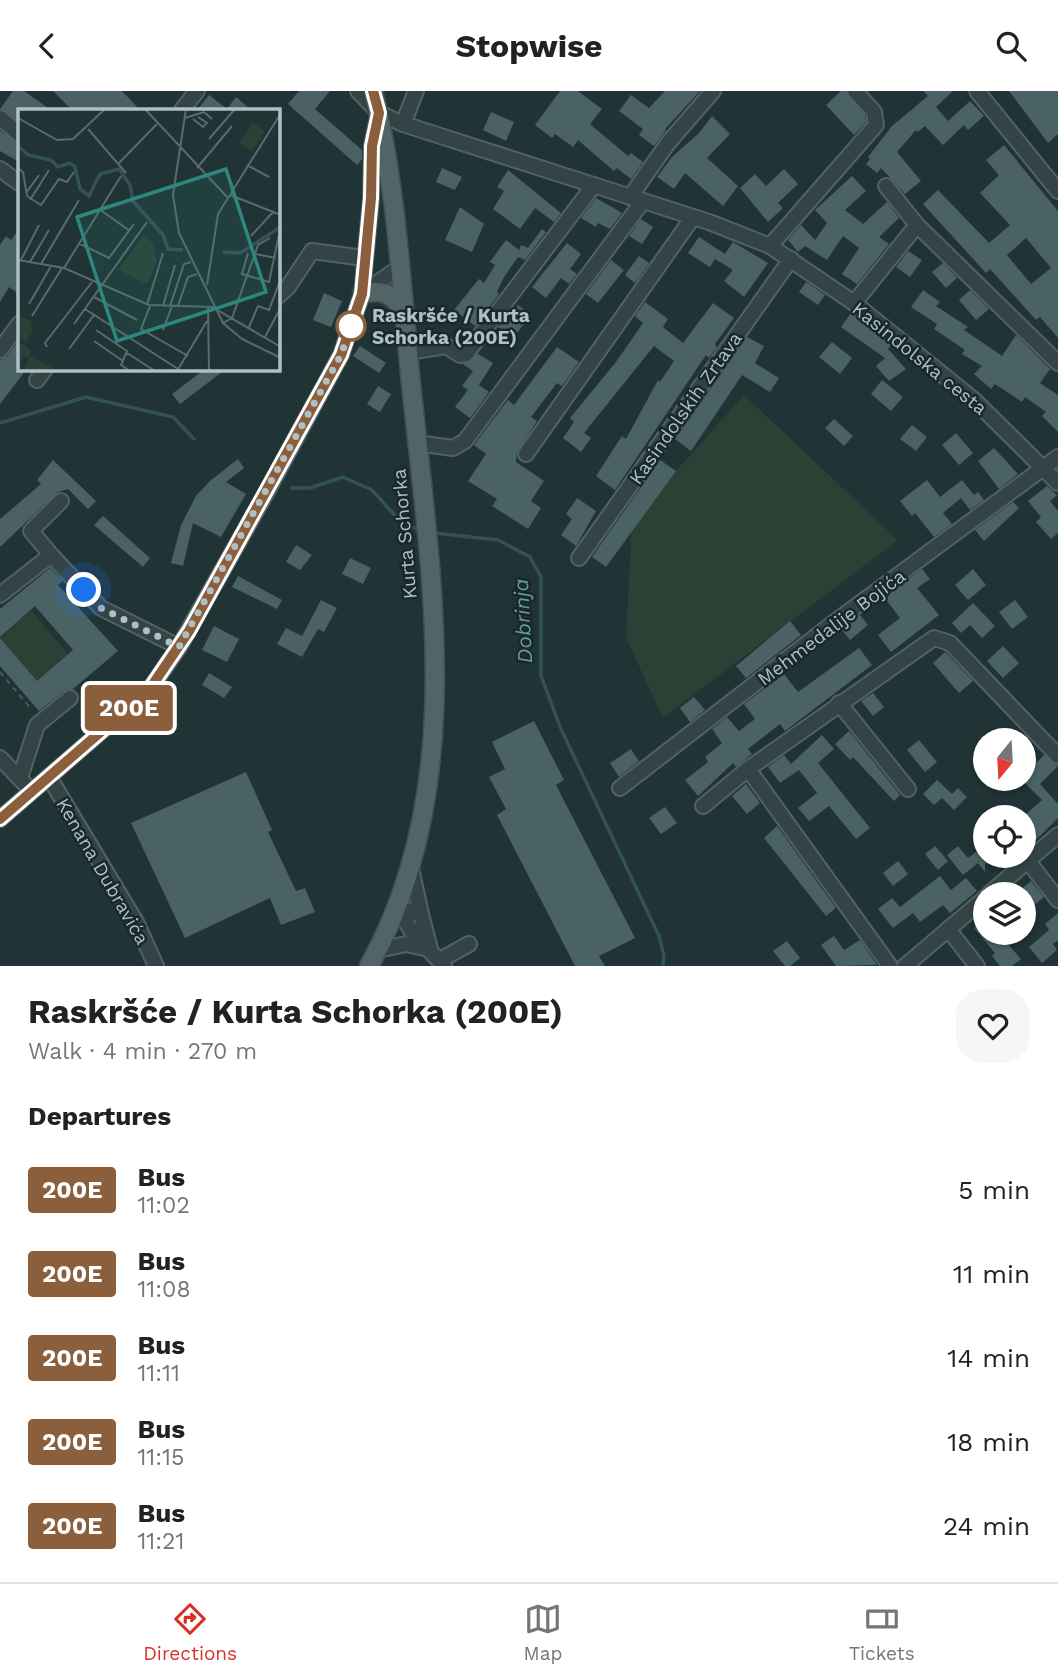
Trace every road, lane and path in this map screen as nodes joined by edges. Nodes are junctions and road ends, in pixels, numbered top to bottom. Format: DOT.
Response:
graph roads {
  1 [pos="197,91"];
  2 [pos="358,91"];
  3 [pos="373,91"];
  4 [pos="416,91"];
  5 [pos="713,91"];
  6 [pos="855,91"];
  7 [pos="977,91"];
  8 [pos="183,109"];
  9 [pos="379,113"];
  10 [pos="0,118"];
  11 [pos="403,124"];
  12 [pos="18,133"];
  13 [pos="0,169"];
  14 [pos="18,182"];
  15 [pos="594,185"];
  16 [pos="886,186"];
  17 [pos="1058,191"];
  18 [pos="637,199"];
  19 [pos="693,217"];
  20 [pos="917,225"];
  21 [pos="770,246"];
  22 [pos="364,258"];
  23 [pos="791,259"];
  24 [pos="400,267"];
  25 [pos="280,294"];
  26 [pos="362,294"];
  27 [pos="854,303"];
  28 [pos="403,311"];
  29 [pos="18,325"];
  30 [pos="0,350"];
  31 [pos="408,352"];
  32 [pos="1058,363"];
  33 [pos="417,443"];
  34 [pos="526,454"];
  35 [pos="1058,457"];
  36 [pos="1043,468"];
  37 [pos="1058,483"];
  38 [pos="61,501"];
  39 [pos="51,555"];
  40 [pos="579,558"];
  41 [pos="0,595"];
  42 [pos="179,647"];
  43 [pos="0,672"];
  44 [pos="70,698"];
  45 [pos="839,703"];
  46 [pos="41,722"];
  47 [pos="1058,756"];
  48 [pos="0,758"];
  49 [pos="748,769"];
  50 [pos="49,777"];
  51 [pos="20,778"];
  52 [pos="620,788"];
  53 [pos="908,789"];
  54 [pos="30,793"];
  55 [pos="703,806"];
  56 [pos="0,819"];
  57 [pos="1058,835"];
  58 [pos="1036,854"];
  59 [pos="411,868"];
  60 [pos="1020,868"];
  61 [pos="1033,868"];
  62 [pos="1003,882"];
  63 [pos="1058,900"];
  64 [pos="397,908"];
  65 [pos="973,908"];
  66 [pos="421,914"];
  67 [pos="948,929"];
  68 [pos="469,944"];
  69 [pos="378,950"];
  70 [pos="438,958"];
  71 [pos="156,966"];
  72 [pos="369,966"];
  73 [pos="890,966"];
  74 [pos="905,966"];
  75 [pos="977,966"];
  1 -- 8 [label="street"];
  2 -- 9 [label="street"];
  3 -- 9 [label="main road, Kurta Schorka"];
  4 -- 11 [label="street"];
  5 -- 18 [label="street"];
  6 -- 21 [label="street"];
  7 -- 17 [label="street"];
  9 -- 11 [label="street, Kasindolska cesta"];
  9 -- 22 [label="street"];
  9 -- 24 [label="main road, Kurta Schorka"];
  10 -- 12 [label="street"];
  11 -- 15 [label="street, Kasindolska cesta"];
  13 -- 14 [label="street"];
  15 -- 18 [label="street, Kasindolska cesta"];
  15 -- 31 [label="street"];
  16 -- 20 [label="street"];
  18 -- 19 [label="street, Kasindolska cesta"];
  18 -- 33 [label="street"];
  19 -- 21 [label="street, Kasindolska cesta"];
  19 -- 34 [label="street"];
  20 -- 27 [label="street"];
  20 -- 32 [label="street"];
  21 -- 23 [label="street, Kasindolska cesta"];
  22 -- 25 [label="street"];
  22 -- 26 [label="street"];
  23 -- 27 [label="street, Kasindolska cesta"];
  23 -- 40 [label="street, Kasindolskih Zrtava"];
  24 -- 26 [label="street"];
  24 -- 28 [label="main road, Kurta Schorka"];
  26 -- 28 [label="main road"];
  26 -- 42 [label="street"];
  27 -- 36 [label="street, Kasindolska cesta"];
  28 -- 31 [label="main road, Kurta Schorka"];
  29 -- 30 [label="street"];
  31 -- 33 [label="main road, Kurta Schorka"];
  33 -- 59 [label="main road, Kurta Schorka"];
  35 -- 36 [label="street, Mehmedalije Bojića"];
  36 -- 37 [label="street, Kasindolska cesta"];
  36 -- 52 [label="street, Mehmedalije Bojića"];
  38 -- 39 [label="street"];
  39 -- 41 [label="street"];
  39 -- 42 [label="street"];
  42 -- 50 [label="street"];
  43 -- 46 [label="path"];
  44 -- 46 [label="street"];
  45 -- 47 [label="street"];
  45 -- 49 [label="street"];
  45 -- 53 [label="street"];
  46 -- 51 [label="street"];
  48 -- 51 [label="street"];
  49 -- 55 [label="street"];
  49 -- 73 [label="street"];
  50 -- 54 [label="street"];
  50 -- 71 [label="street, Kenana Dubravića"];
  51 -- 54 [label="street"];
  54 -- 56 [label="street"];
  57 -- 58 [label="street"];
  59 -- 64 [label="main road, Kurta Schorka"];
  59 -- 66 [label="street"];
  60 -- 62 [label="street"];
  61 -- 63 [label="street"];
  64 -- 66 [label="street"];
  64 -- 69 [label="main road, Kurta Schorka"];
  64 -- 70 [label="street"];
  65 -- 67 [label="street"];
  66 -- 70 [label="street"];
  67 -- 74 [label="street"];
  67 -- 75 [label="street"];
  68 -- 70 [label="street"];
  69 -- 70 [label="street"];
  69 -- 72 [label="main road, Kurta Schorka"];
}
